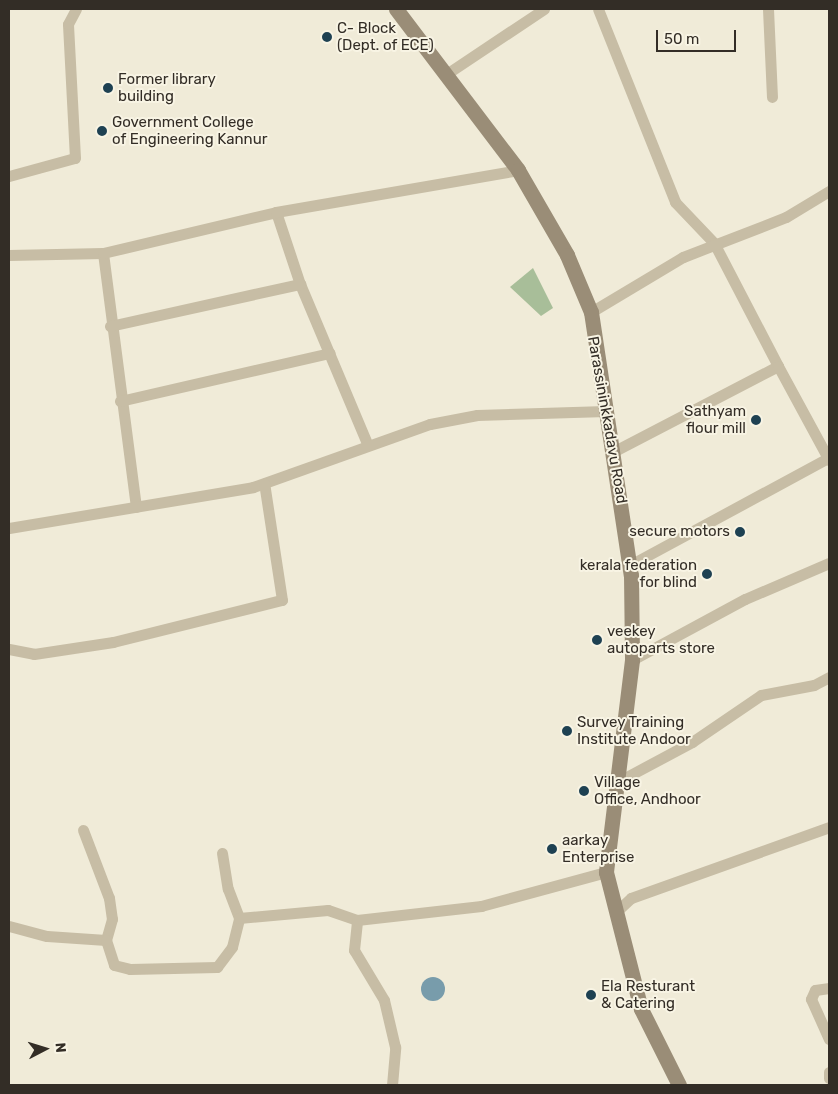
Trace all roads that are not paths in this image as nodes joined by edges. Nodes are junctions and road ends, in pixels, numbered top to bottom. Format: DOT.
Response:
graph roads {
  1 [pos="76,9"];
  2 [pos="396,9"];
  3 [pos="544,9"];
  4 [pos="598,9"];
  5 [pos="768,9"];
  6 [pos="445,75"];
  7 [pos="772,97"];
  8 [pos="518,170"];
  9 [pos="9,176"];
  10 [pos="829,190"];
  11 [pos="276,212"];
  12 [pos="714,243"];
  13 [pos="103,253"];
  14 [pos="9,255"];
  15 [pos="300,284"];
  16 [pos="591,312"];
  17 [pos="110,326"];
  18 [pos="330,353"];
  19 [pos="778,366"];
  20 [pos="120,401"];
  21 [pos="606,411"];
  22 [pos="367,443"];
  23 [pos="615,450"];
  24 [pos="829,459"];
  25 [pos="264,483"];
  26 [pos="136,506"];
  27 [pos="9,528"];
  28 [pos="829,563"];
  29 [pos="630,565"];
  30 [pos="9,649"];
  31 [pos="632,660"];
  32 [pos="829,677"];
  33 [pos="619,781"];
  34 [pos="829,827"];
  35 [pos="83,830"];
  36 [pos="222,852"];
  37 [pos="606,872"];
  38 [pos="617,911"];
  39 [pos="239,918"];
  40 [pos="357,920"];
  41 [pos="9,926"];
  42 [pos="106,940"];
  43 [pos="829,988"];
  44 [pos="829,1039"];
  45 [pos="829,1072"];
  46 [pos="829,1078"];
  47 [pos="392,1085"];
  48 [pos="679,1085"];
  1 -- 9 [label="street"];
  2 -- 6 [label="main road, Parassininkkadavu Road"];
  3 -- 6 [label="street"];
  4 -- 12 [label="street"];
  5 -- 7 [label="street"];
  6 -- 8 [label="main road, Parassininkkadavu Road"];
  8 -- 11 [label="street"];
  8 -- 16 [label="main road, Parassininkkadavu Road"];
  10 -- 12 [label="street"];
  11 -- 13 [label="street"];
  11 -- 15 [label="street"];
  12 -- 16 [label="street"];
  12 -- 19 [label="street"];
  13 -- 14 [label="street"];
  13 -- 17 [label="street"];
  15 -- 17 [label="street"];
  15 -- 18 [label="street"];
  16 -- 21 [label="main road, Parassininkkadavu Road"];
  17 -- 20 [label="street"];
  18 -- 20 [label="street"];
  18 -- 22 [label="street"];
  19 -- 23 [label="street"];
  19 -- 24 [label="street"];
  20 -- 26 [label="street"];
  21 -- 22 [label="street"];
  21 -- 23 [label="main road, Parassininkkadavu Road"];
  22 -- 25 [label="street"];
  23 -- 29 [label="main road, Parassininkkadavu Road"];
  24 -- 29 [label="street"];
  25 -- 26 [label="street"];
  25 -- 30 [label="street"];
  26 -- 27 [label="street"];
  28 -- 31 [label="street"];
  29 -- 31 [label="main road, Parassininkkadavu Road"];
  31 -- 33 [label="main road, Parassininkkadavu Road"];
  32 -- 33 [label="street"];
  33 -- 37 [label="main road, Parassininkkadavu Road"];
  34 -- 38 [label="street"];
  35 -- 42 [label="street"];
  36 -- 39 [label="street"];
  37 -- 38 [label="main road, Parassininkkadavu Road"];
  37 -- 40 [label="street"];
  38 -- 48 [label="main road, Parassininkkadavu Road"];
  39 -- 40 [label="street"];
  39 -- 42 [label="street"];
  40 -- 47 [label="street"];
  41 -- 42 [label="street"];
  43 -- 44 [label="street"];
  45 -- 46 [label="street"];
}
